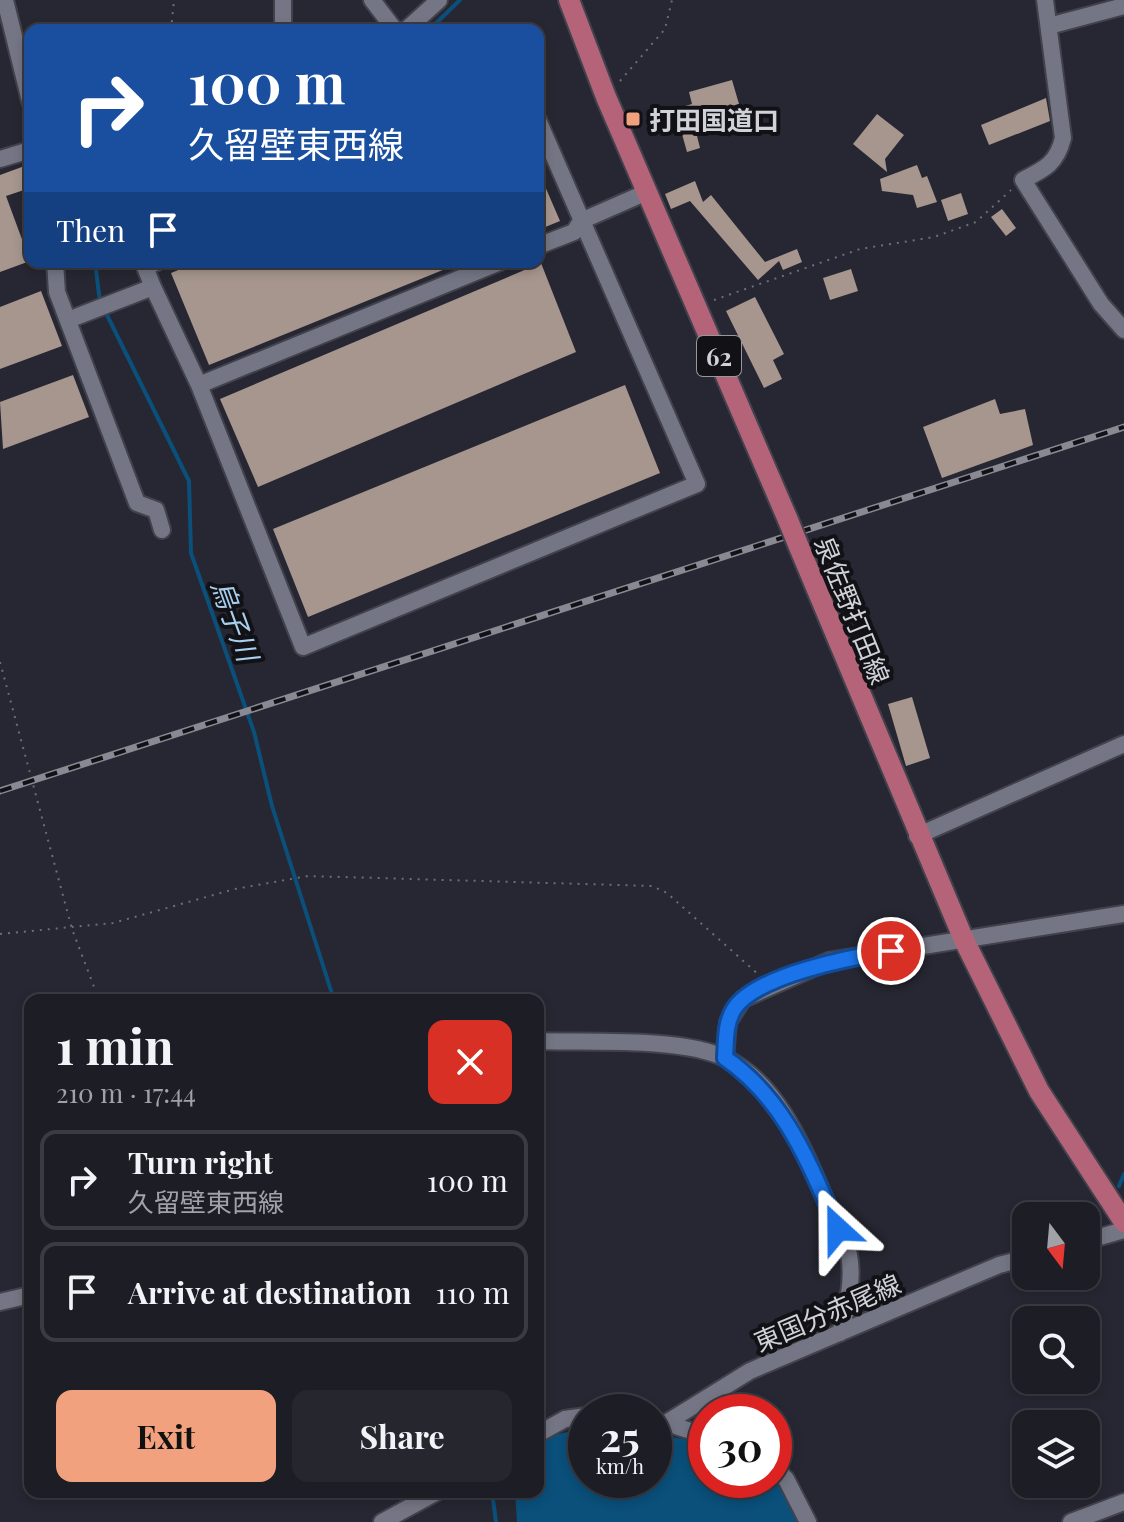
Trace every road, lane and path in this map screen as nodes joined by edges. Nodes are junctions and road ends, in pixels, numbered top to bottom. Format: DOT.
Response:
graph roads {
  1 [pos="5,0"];
  2 [pos="174,0"];
  3 [pos="283,0"];
  4 [pos="372,0"];
  5 [pos="439,0"];
  6 [pos="569,0"];
  7 [pos="672,0"];
  8 [pos="1045,0"];
  9 [pos="1124,6"];
  10 [pos="172,24"];
  11 [pos="283,24"];
  12 [pos="390,24"];
  13 [pos="413,24"];
  14 [pos="1049,26"];
  15 [pos="24,77"];
  16 [pos="606,97"];
  17 [pos="544,134"];
  18 [pos="24,152"];
  19 [pos="0,159"];
  20 [pos="1023,180"];
  21 [pos="647,192"];
  22 [pos="581,221"];
  23 [pos="544,244"];
  24 [pos="55,268"];
  25 [pos="145,268"];
  26 [pos="485,268"];
  27 [pos="153,287"];
  28 [pos="698,306"];
  29 [pos="68,320"];
  30 [pos="1124,330"];
  31 [pos="199,385"];
  32 [pos="162,530"];
  33 [pos="0,662"];
  34 [pos="1124,744"];
  35 [pos="917,836"];
  36 [pos="1124,914"];
  37 [pos="72,929"];
  38 [pos="0,934"];
  39 [pos="964,940"];
  40 [pos="770,985"];
  41 [pos="97,994"];
  42 [pos="544,1041"];
  43 [pos="725,1058"];
  44 [pos="1124,1222"];
  45 [pos="1124,1230"];
  46 [pos="1100,1237"];
  47 [pos="1012,1262"];
  48 [pos="24,1296"];
  49 [pos="0,1302"];
  50 [pos="840,1333"];
  51 [pos="672,1416"];
  52 [pos="568,1419"];
  53 [pos="544,1431"];
  54 [pos="792,1491"];
  55 [pos="426,1498"];
  56 [pos="1124,1502"];
  57 [pos="382,1522"];
  58 [pos="808,1522"];
  59 [pos="1071,1522"];
  1 -- 15 [label="street"];
  2 -- 10 [label="path"];
  3 -- 11 [label="street"];
  4 -- 12 [label="street"];
  5 -- 13 [label="street"];
  6 -- 16 [label="main road, 泉佐野打田線 / 62"];
  7 -- 16 [label="path"];
  8 -- 14 [label="street"];
  9 -- 14 [label="street"];
  14 -- 20 [label="street"];
  16 -- 21 [label="main road, 泉佐野打田線 / 62"];
  17 -- 22 [label="street"];
  18 -- 19 [label="street"];
  20 -- 28 [label="path"];
  20 -- 30 [label="street"];
  21 -- 22 [label="street"];
  21 -- 28 [label="main road, 泉佐野打田線 / 62"];
  22 -- 23 [label="street"];
  22 -- 31 [label="street"];
  24 -- 29 [label="street"];
  25 -- 27 [label="street"];
  26 -- 31 [label="street"];
  27 -- 29 [label="street"];
  27 -- 31 [label="street"];
  28 -- 35 [label="main road, 泉佐野打田線 / 62, bridge"];
  29 -- 32 [label="street"];
  33 -- 37 [label="path"];
  34 -- 35 [label="street"];
  35 -- 39 [label="main road, 泉佐野打田線 / 62"];
  36 -- 39 [label="street"];
  37 -- 38 [label="path"];
  37 -- 40 [label="path"];
  37 -- 41 [label="path"];
  39 -- 40 [label="street"];
  39 -- 44 [label="main road, 泉佐野打田線 / 62"];
  40 -- 43 [label="street"];
  42 -- 43 [label="street"];
  43 -- 50 [label="street"];
  45 -- 46 [label="street"];
  47 -- 50 [label="street, 東国分赤尾線"];
  48 -- 49 [label="street"];
  50 -- 51 [label="street, 東国分赤尾線"];
  52 -- 53 [label="street"];
  54 -- 58 [label="street"];
  55 -- 57 [label="street"];
  56 -- 59 [label="street"];
}
